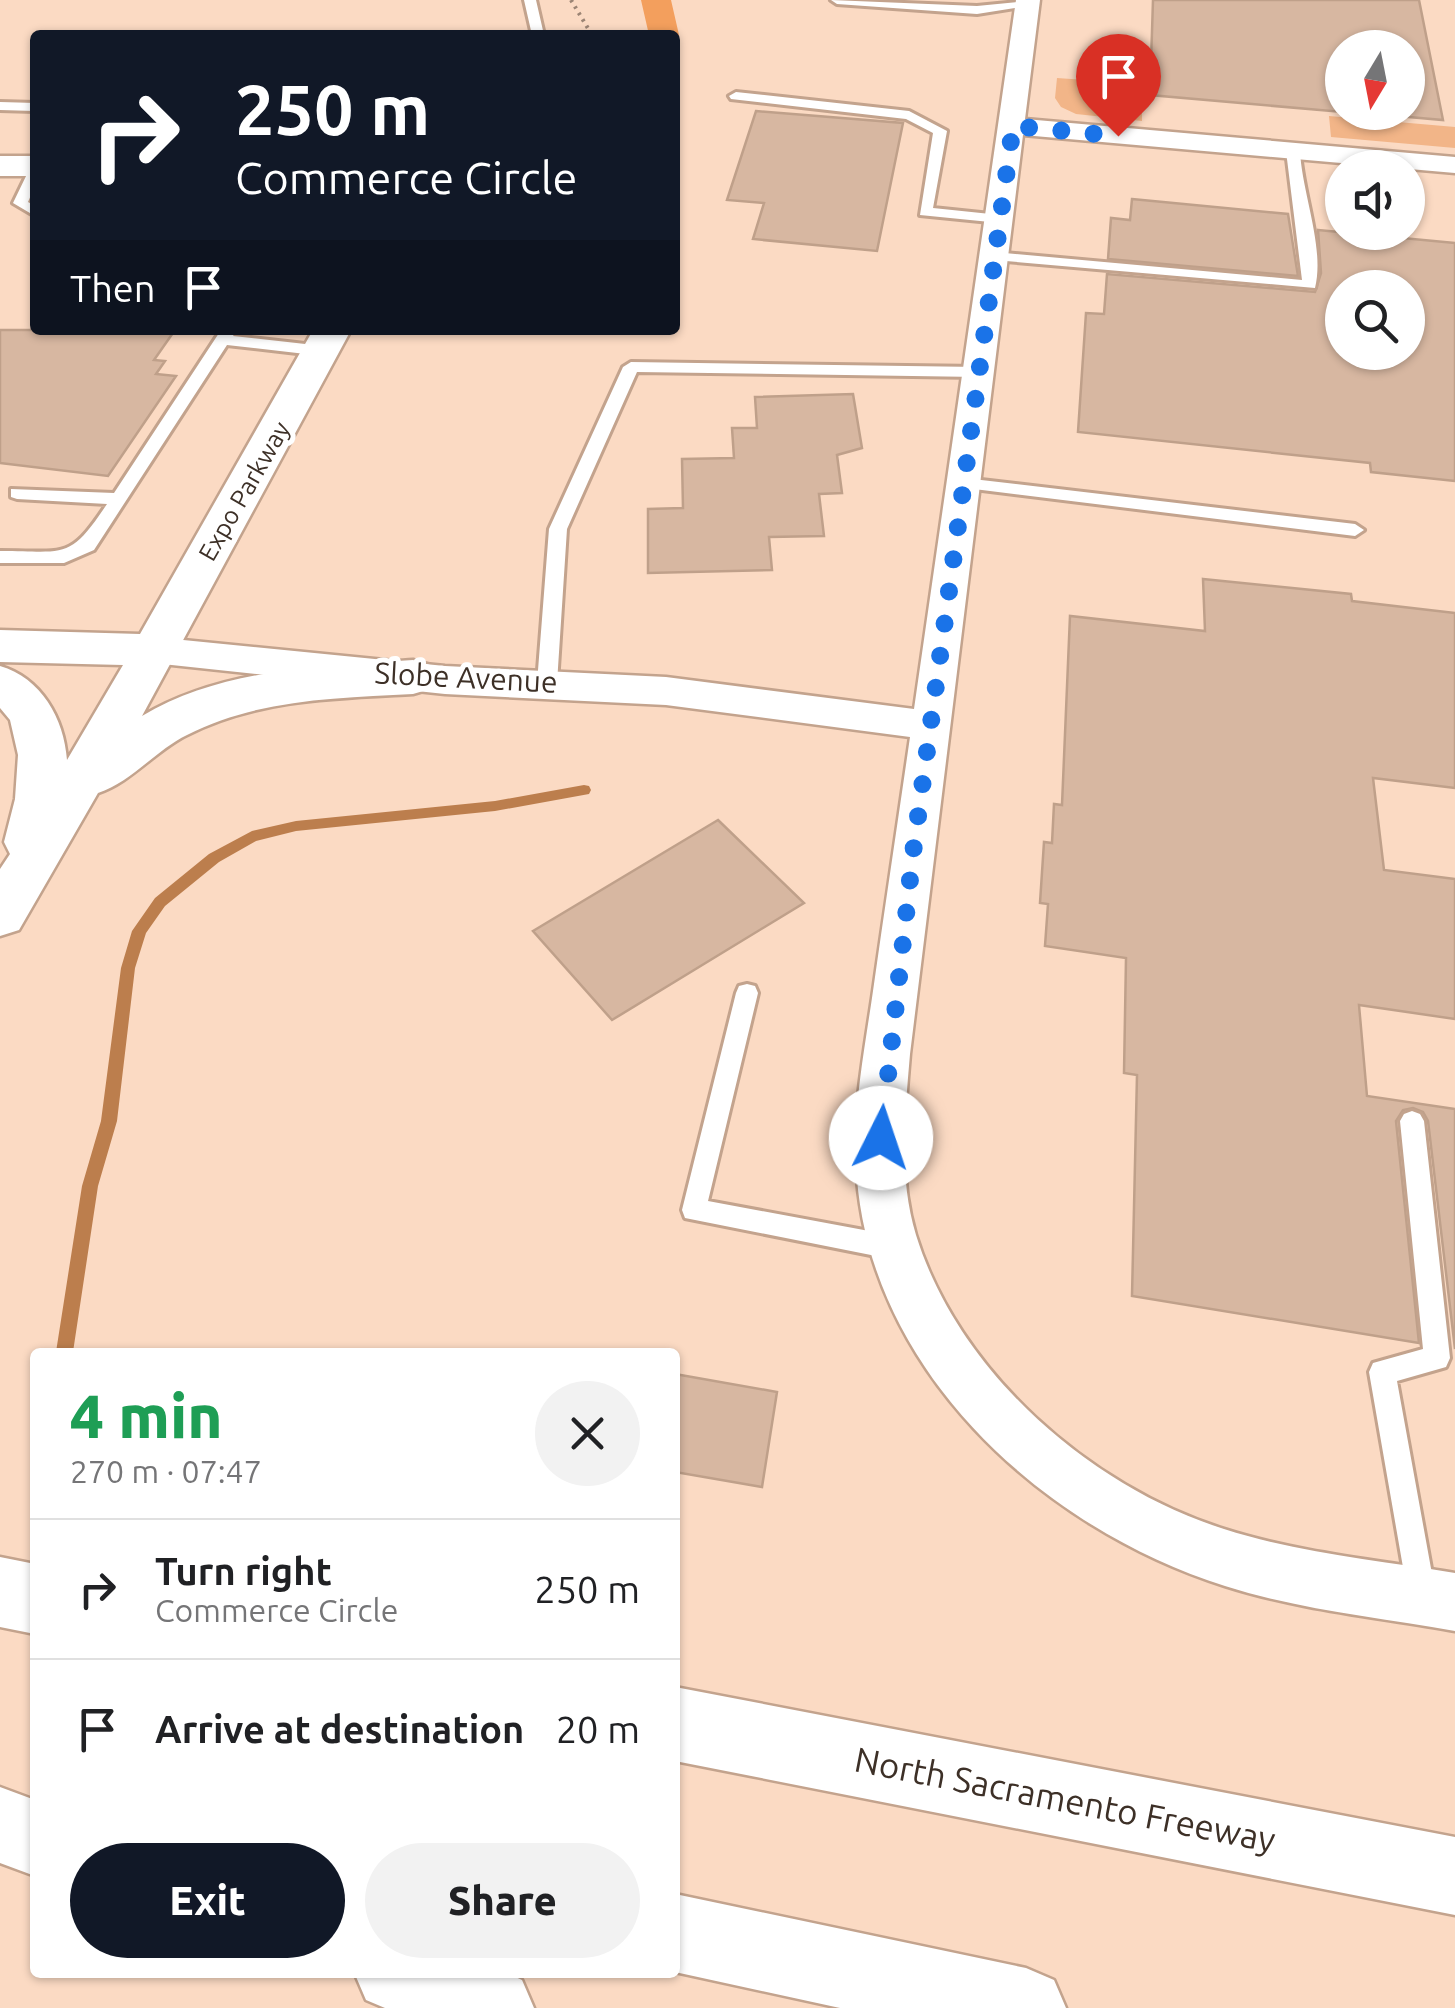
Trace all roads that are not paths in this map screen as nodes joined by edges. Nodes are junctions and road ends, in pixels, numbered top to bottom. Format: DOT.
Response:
graph roads {
  1 [pos="530,0"];
  2 [pos="836,0"];
  3 [pos="1028,2"];
  4 [pos="537,30"];
  5 [pos="736,96"];
  6 [pos="0,106"];
  7 [pos="30,107"];
  8 [pos="1013,126"];
  9 [pos="1294,152"];
  10 [pos="1455,165"];
  11 [pos="0,166"];
  12 [pos="30,169"];
  13 [pos="30,180"];
  14 [pos="20,203"];
  15 [pos="0,207"];
  16 [pos="30,209"];
  17 [pos="997,238"];
  18 [pos="226,335"];
  19 [pos="327,340"];
  20 [pos="979,372"];
  21 [pos="964,483"];
  22 [pos="17,493"];
  23 [pos="119,499"];
  24 [pos="1355,530"];
  25 [pos="0,557"];
  26 [pos="0,646"];
  27 [pos="153,650"];
  28 [pos="413,677"];
  29 [pos="0,683"];
  30 [pos="546,683"];
  31 [pos="930,725"];
  32 [pos="76,791"];
  33 [pos="8,902"];
  34 [pos="747,993"];
  35 [pos="1412,1121"];
  36 [pos="896,1248"];
  37 [pos="0,1592"];
  38 [pos="30,1598"];
  39 [pos="1439,1599"];
  40 [pos="680,1725"];
  41 [pos="0,1790"];
  42 [pos="30,1796"];
  43 [pos="0,1825"];
  44 [pos="30,1836"];
  45 [pos="1455,1876"];
  46 [pos="680,1934"];
  47 [pos="411,1978"];
  48 [pos="494,2008"];
  49 [pos="1026,2008"];
  1 -- 4 [label="lane"];
  2 -- 3 [label="lane"];
  3 -- 8 [label="street"];
  5 -- 17 [label="lane"];
  6 -- 7 [label="lane"];
  8 -- 9 [label="street"];
  8 -- 17 [label="street"];
  9 -- 10 [label="street"];
  9 -- 17 [label="lane"];
  11 -- 12 [label="main road"];
  13 -- 14 [label="lane"];
  14 -- 15 [label="lane"];
  14 -- 16 [label="lane"];
  17 -- 20 [label="street"];
  18 -- 19 [label="lane"];
  18 -- 23 [label="lane"];
  19 -- 27 [label="main road, Expo Parkway"];
  20 -- 21 [label="street"];
  20 -- 30 [label="lane"];
  21 -- 24 [label="lane"];
  21 -- 31 [label="street"];
  22 -- 23 [label="lane"];
  23 -- 25 [label="lane"];
  26 -- 27 [label="main road, Slobe Avenue"];
  27 -- 28 [label="street, Slobe Avenue"];
  27 -- 32 [label="main road, Expo Parkway"];
  28 -- 30 [label="street, Slobe Avenue"];
  28 -- 32 [label="main road"];
  29 -- 33 [label="main road"];
  30 -- 31 [label="street, Slobe Avenue"];
  31 -- 36 [label="street"];
  32 -- 33 [label="main road"];
  34 -- 36 [label="lane"];
  35 -- 39 [label="lane"];
  36 -- 39 [label="street"];
  37 -- 38 [label="main road"];
  40 -- 45 [label="main road, North Sacramento Freeway"];
  41 -- 42 [label="main road"];
  43 -- 44 [label="main road"];
  46 -- 49 [label="main road"];
  47 -- 48 [label="main road"];
}
